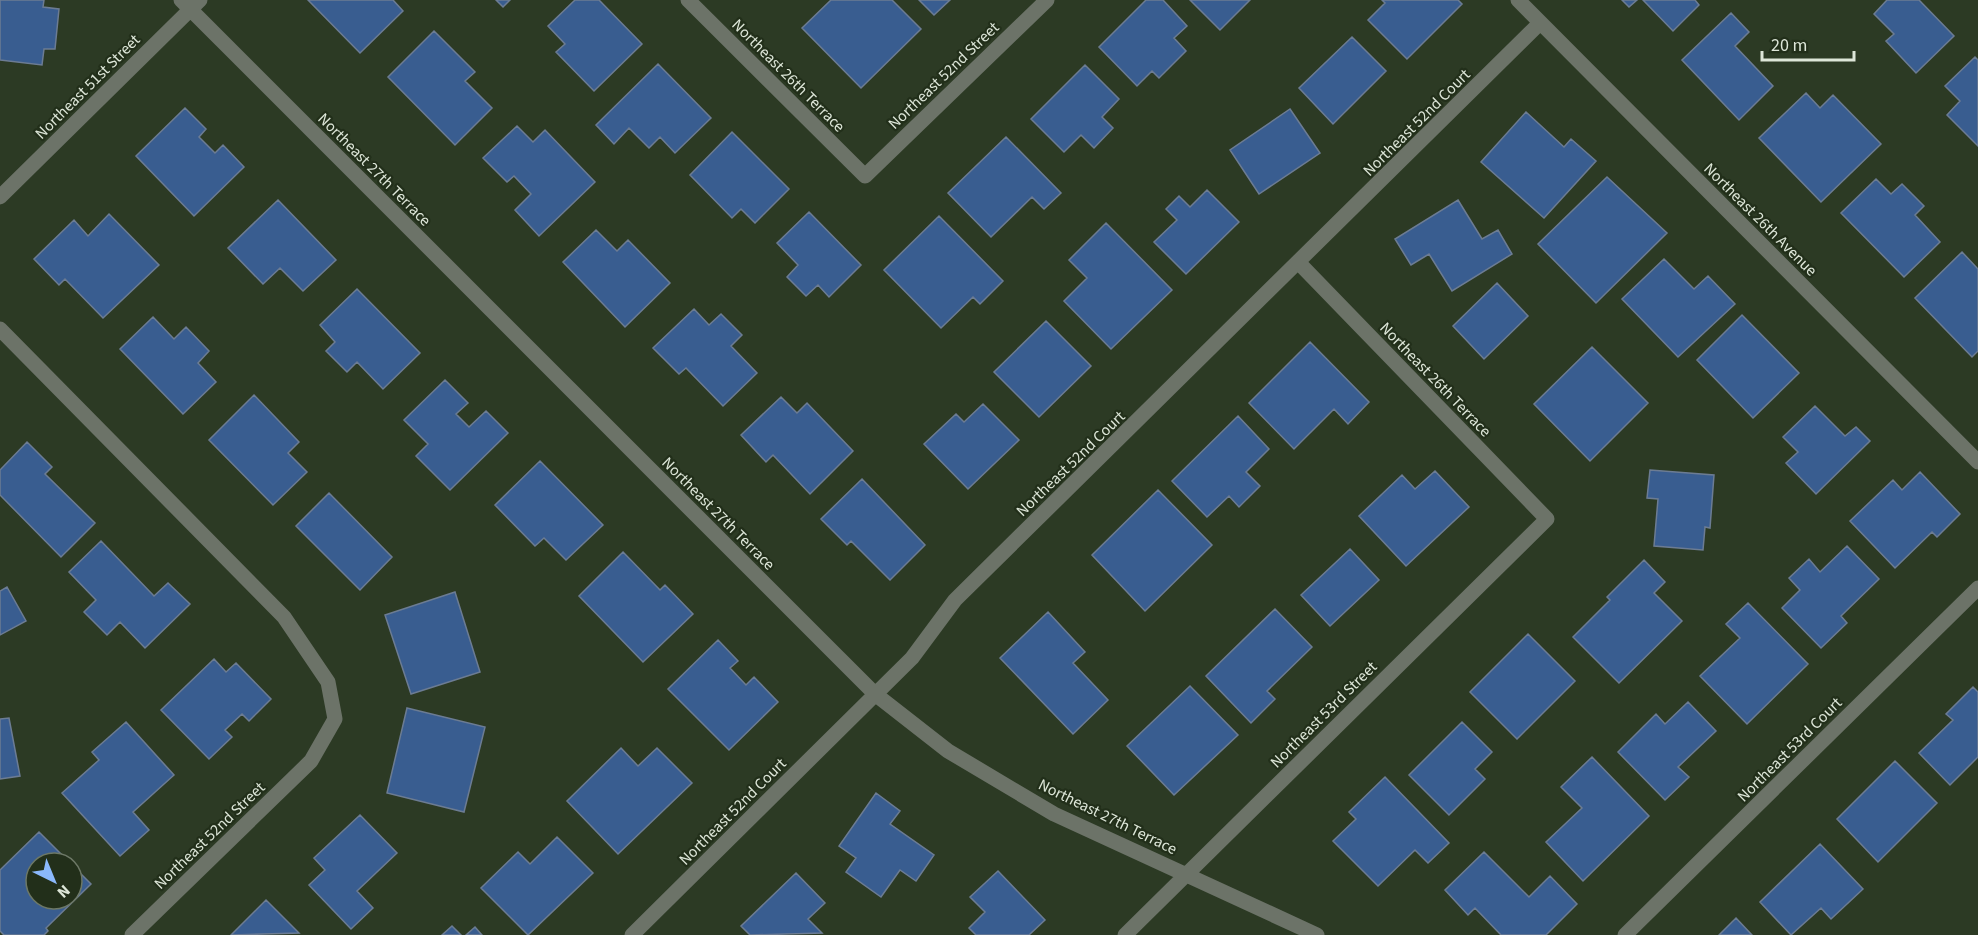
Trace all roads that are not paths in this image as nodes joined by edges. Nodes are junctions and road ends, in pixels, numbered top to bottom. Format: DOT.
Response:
graph roads {
  1 [pos="688,0"];
  2 [pos="1047,0"];
  3 [pos="1518,0"];
  4 [pos="190,3"];
  5 [pos="1540,23"];
  6 [pos="865,176"];
  7 [pos="0,197"];
  8 [pos="1299,263"];
  9 [pos="0,329"];
  10 [pos="1978,462"];
  11 [pos="1547,519"];
  12 [pos="1978,588"];
  13 [pos="875,694"];
  14 [pos="1187,874"];
  15 [pos="132,935"];
  16 [pos="632,935"];
  17 [pos="1125,935"];
  18 [pos="1317,935"];
  19 [pos="1625,935"];
  1 -- 6 [label="street, Northeast 26th Terrace"];
  2 -- 6 [label="street, Northeast 52nd Street"];
  3 -- 5 [label="street, Northeast 26th Avenue"];
  4 -- 7 [label="street, Northeast 51st Street"];
  4 -- 13 [label="street, Northeast 27th Terrace"];
  5 -- 8 [label="street, Northeast 52nd Court"];
  5 -- 10 [label="street, Northeast 26th Avenue"];
  8 -- 11 [label="street, Northeast 26th Terrace"];
  8 -- 13 [label="street, Northeast 52nd Court"];
  9 -- 15 [label="street, Northeast 52nd Street"];
  11 -- 14 [label="street, Northeast 53rd Street"];
  12 -- 19 [label="street, Northeast 53rd Court"];
  13 -- 14 [label="street, Northeast 27th Terrace"];
  13 -- 16 [label="street, Northeast 52nd Court"];
  14 -- 17 [label="street, Northeast 53rd Street"];
  14 -- 18 [label="street, Northeast 27th Terrace"];
}
